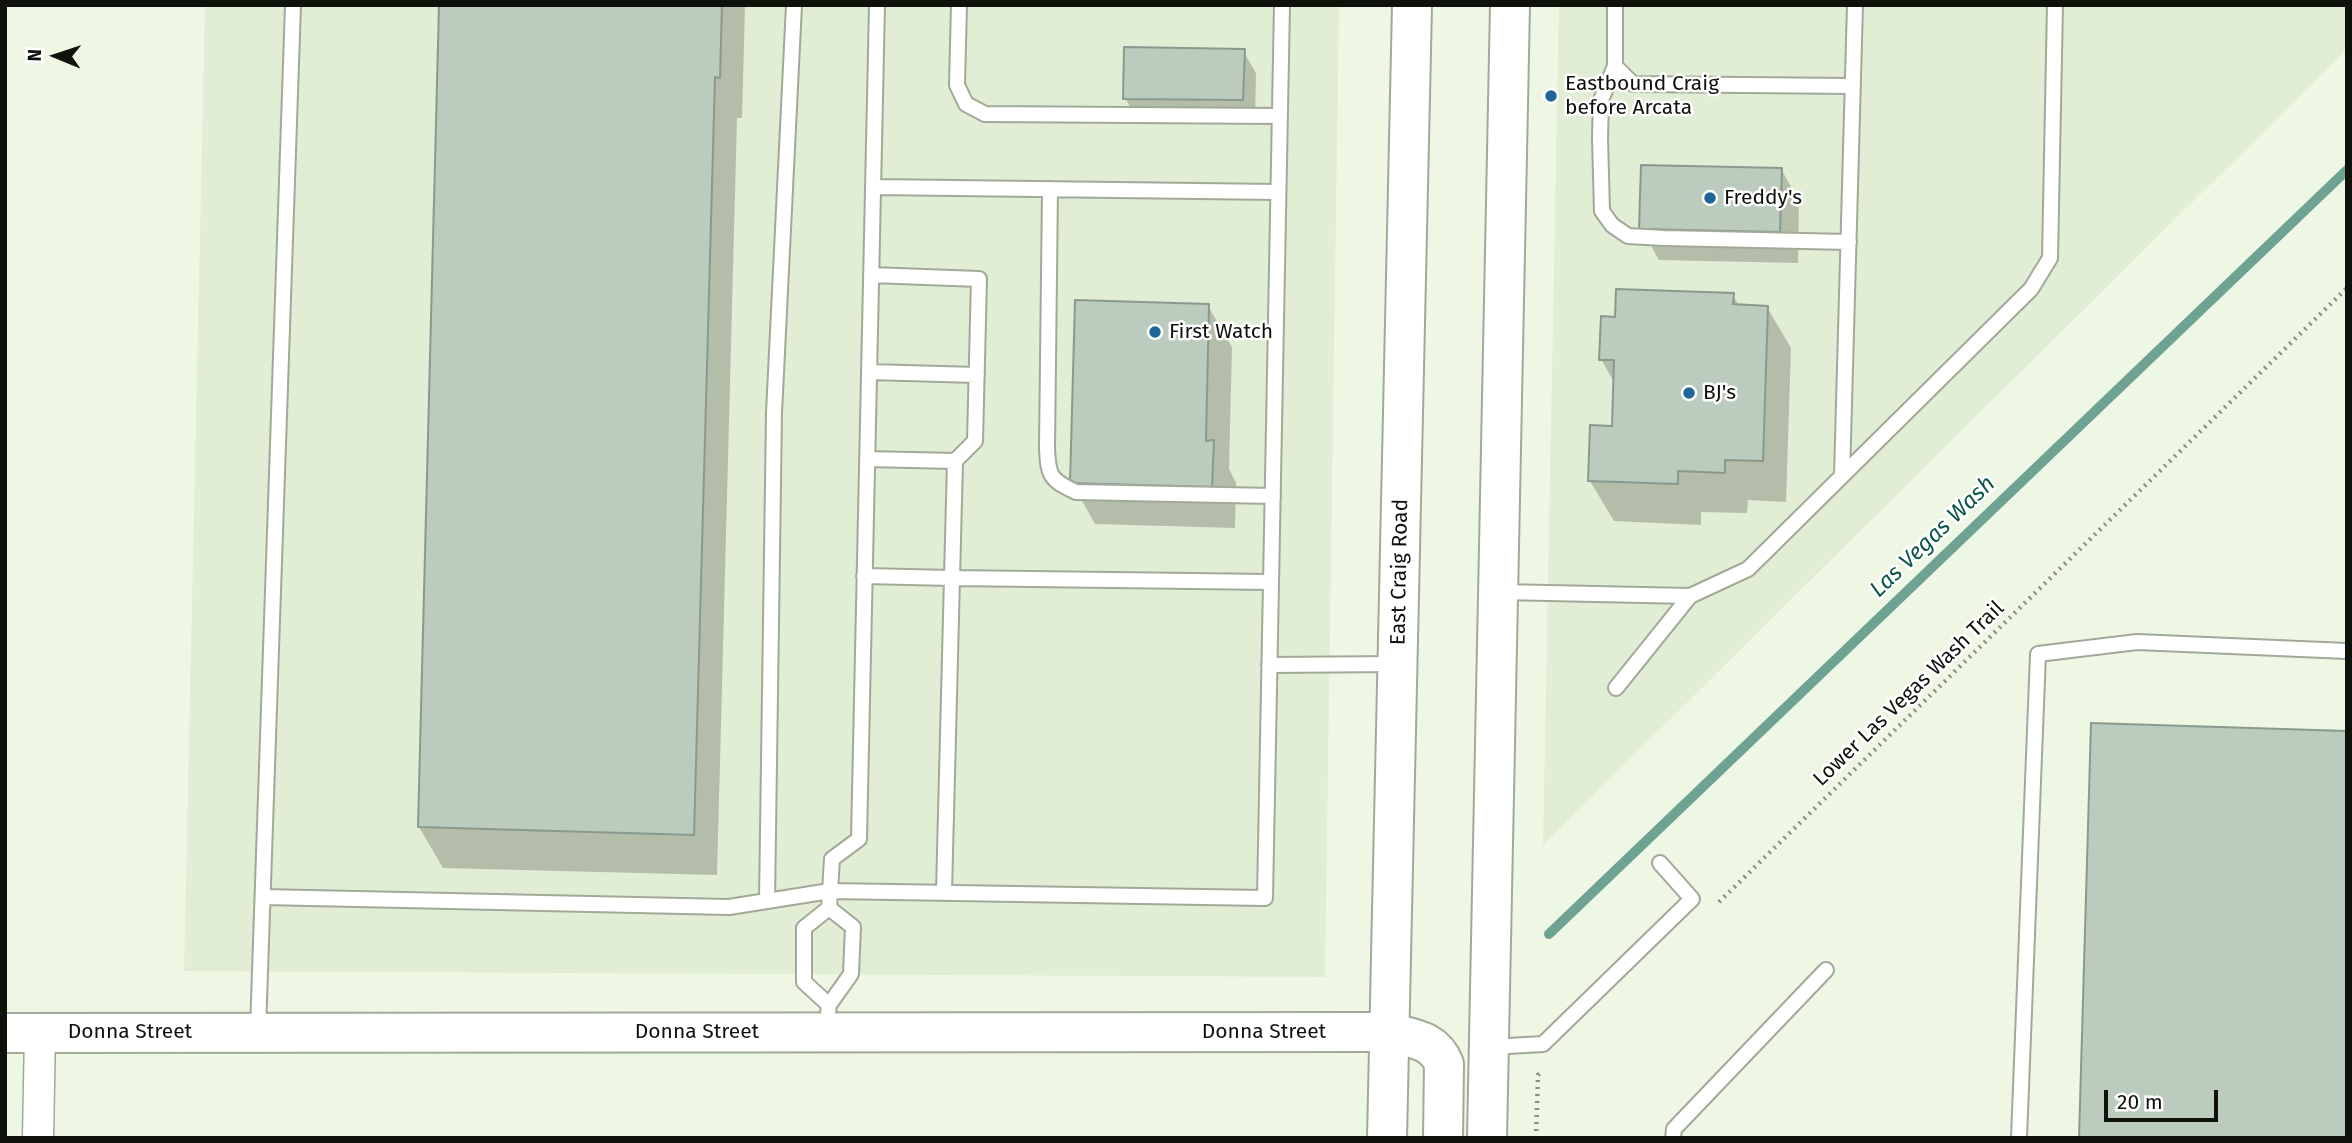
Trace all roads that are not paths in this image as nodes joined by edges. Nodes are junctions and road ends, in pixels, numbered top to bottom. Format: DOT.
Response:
graph roads {
  1 [pos="293,5"];
  2 [pos="794,5"];
  3 [pos="877,5"];
  4 [pos="959,5"];
  5 [pos="1282,5"];
  6 [pos="1412,5"];
  7 [pos="1510,5"];
  8 [pos="1615,5"];
  9 [pos="1855,5"];
  10 [pos="2055,5"];
  11 [pos="1615,66"];
  12 [pos="1853,86"];
  13 [pos="1279,117"];
  14 [pos="873,187"];
  15 [pos="1050,189"];
  16 [pos="1278,192"];
  17 [pos="1849,242"];
  18 [pos="871,275"];
  19 [pos="869,372"];
  20 [pos="977,375"];
  21 [pos="867,459"];
  22 [pos="955,461"];
  23 [pos="1842,476"];
  24 [pos="1273,496"];
  25 [pos="864,576"];
  26 [pos="952,578"];
  27 [pos="1271,582"];
  28 [pos="1498,592"];
  29 [pos="1690,596"];
  30 [pos="2347,651"];
  31 [pos="1398,664"];
  32 [pos="1269,665"];
  33 [pos="1616,688"];
  34 [pos="1660,863"];
  35 [pos="830,891"];
  36 [pos="944,892"];
  37 [pos="263,897"];
  38 [pos="767,901"];
  39 [pos="829,908"];
  40 [pos="1826,970"];
  41 [pos="828,1018"];
  42 [pos="258,1031"];
  43 [pos="22,1032"];
  44 [pos="1389,1032"];
  45 [pos="1489,1048"];
  46 [pos="38,1138"];
  47 [pos="1387,1138"];
  48 [pos="1443,1138"];
  49 [pos="1487,1138"];
  50 [pos="1673,1138"];
  51 [pos="2019,1138"];
  1 -- 37 [label="lane"];
  2 -- 38 [label="lane"];
  3 -- 14 [label="lane"];
  4 -- 13 [label="lane"];
  5 -- 13 [label="lane"];
  6 -- 31 [label="main road, East Craig Road"];
  7 -- 28 [label="main road"];
  8 -- 11 [label="lane"];
  9 -- 12 [label="lane"];
  10 -- 23 [label="lane"];
  11 -- 12 [label="lane"];
  11 -- 17 [label="lane"];
  12 -- 17 [label="lane"];
  13 -- 16 [label="lane"];
  14 -- 15 [label="lane"];
  14 -- 18 [label="lane"];
  15 -- 16 [label="lane"];
  15 -- 24 [label="lane"];
  16 -- 24 [label="lane"];
  17 -- 23 [label="lane"];
  18 -- 19 [label="lane"];
  18 -- 20 [label="lane"];
  19 -- 20 [label="lane"];
  19 -- 21 [label="lane"];
  20 -- 22 [label="lane"];
  21 -- 22 [label="lane"];
  21 -- 25 [label="lane"];
  22 -- 26 [label="lane"];
  23 -- 29 [label="lane"];
  24 -- 27 [label="lane"];
  25 -- 26 [label="lane"];
  25 -- 35 [label="lane"];
  26 -- 27 [label="lane"];
  26 -- 36 [label="lane"];
  27 -- 32 [label="lane"];
  28 -- 29 [label="lane"];
  28 -- 45 [label="main road"];
  29 -- 33 [label="lane"];
  30 -- 51 [label="lane"];
  31 -- 32 [label="lane"];
  31 -- 44 [label="main road, East Craig Road"];
  32 -- 36 [label="lane"];
  34 -- 45 [label="lane"];
  35 -- 36 [label="lane"];
  35 -- 38 [label="lane"];
  35 -- 39 [label="lane"];
  37 -- 38 [label="lane"];
  37 -- 42 [label="lane"];
  39 -- 41 [label="lane"];
  39 -- 41 [label="lane"];
  40 -- 50 [label="lane"];
  41 -- 42 [label="main road, Donna Street"];
  41 -- 44 [label="main road, Donna Street"];
  42 -- 43 [label="main road, Donna Street"];
  43 -- 46 [label="street"];
  44 -- 47 [label="main road, East Craig Road"];
  44 -- 48 [label="main road, Donna Street"];
  45 -- 49 [label="main road"];
}
